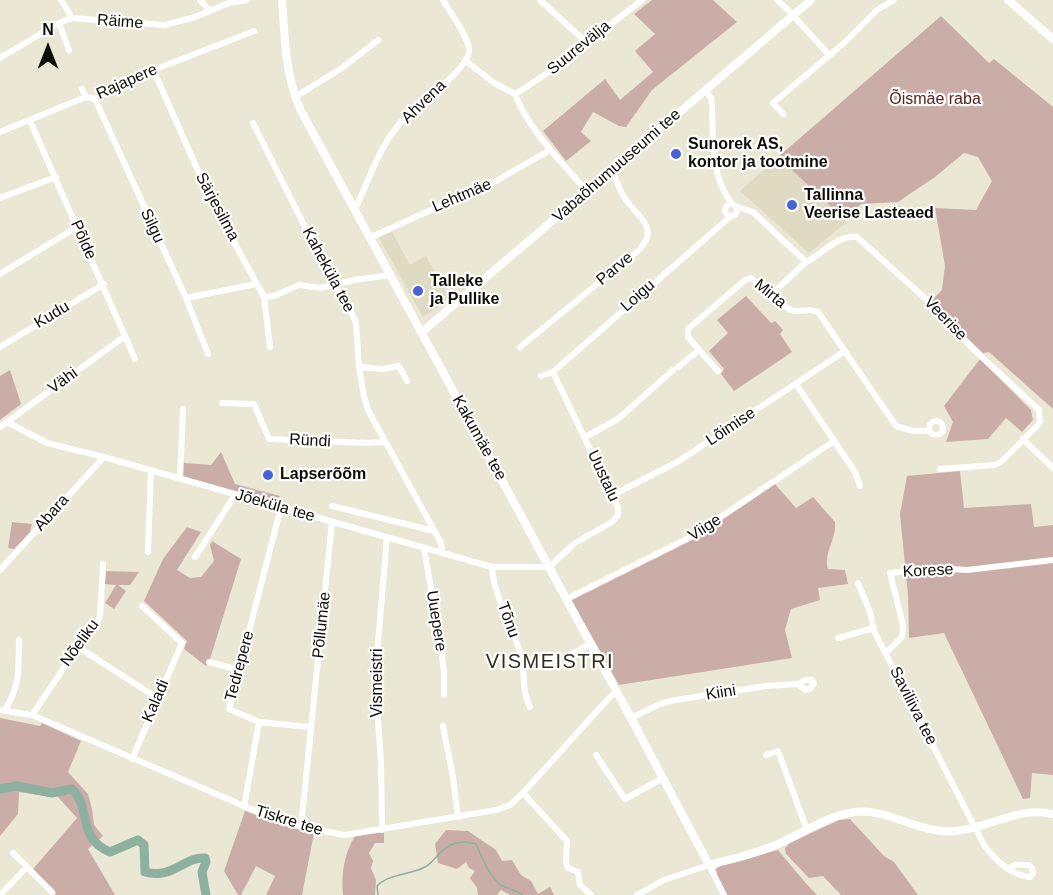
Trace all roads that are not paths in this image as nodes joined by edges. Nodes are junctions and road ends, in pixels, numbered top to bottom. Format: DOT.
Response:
graph roads {
  1 [pos="61,0"];
  2 [pos="200,0"];
  3 [pos="247,0"];
  4 [pos="282,0"];
  5 [pos="442,0"];
  6 [pos="540,0"];
  7 [pos="642,0"];
  8 [pos="777,0"];
  9 [pos="811,0"];
  10 [pos="894,0"];
  11 [pos="1008,0"];
  12 [pos="210,10"];
  13 [pos="794,15"];
  14 [pos="72,18"];
  15 [pos="59,23"];
  16 [pos="254,31"];
  17 [pos="1053,39"];
  18 [pos="378,40"];
  19 [pos="586,42"];
  20 [pos="69,51"];
  21 [pos="829,55"];
  22 [pos="0,58"];
  23 [pos="466,61"];
  24 [pos="153,69"];
  25 [pos="82,88"];
  26 [pos="706,91"];
  27 [pos="516,94"];
  28 [pos="86,97"];
  29 [pos="295,98"];
  30 [pos="95,99"];
  31 [pos="783,114"];
  32 [pos="30,121"];
  33 [pos="253,123"];
  34 [pos="0,132"];
  35 [pos="550,150"];
  36 [pos="612,170"];
  37 [pos="56,177"];
  38 [pos="587,192"];
  39 [pos="0,198"];
  40 [pos="354,207"];
  41 [pos="731,210"];
  42 [pos="77,227"];
  43 [pos="370,237"];
  44 [pos="806,262"];
  45 [pos="0,274"];
  46 [pos="392,275"];
  47 [pos="104,284"];
  48 [pos="256,284"];
  49 [pos="338,285"];
  50 [pos="772,294"];
  51 [pos="264,297"];
  52 [pos="186,298"];
  53 [pos="422,332"];
  54 [pos="125,336"];
  55 [pos="0,347"];
  56 [pos="270,347"];
  57 [pos="520,347"];
  58 [pos="699,350"];
  59 [pos="845,351"];
  60 [pos="208,354"];
  61 [pos="135,359"];
  62 [pos="359,367"];
  63 [pos="718,371"];
  64 [pos="553,372"];
  65 [pos="541,376"];
  66 [pos="407,381"];
  67 [pos="796,384"];
  68 [pos="222,403"];
  69 [pos="183,409"];
  70 [pos="7,422"];
  71 [pos="0,427"];
  72 [pos="930,431"];
  73 [pos="585,437"];
  74 [pos="1023,439"];
  75 [pos="834,441"];
  76 [pos="386,442"];
  77 [pos="104,457"];
  78 [pos="1053,468"];
  79 [pos="940,469"];
  80 [pos="151,470"];
  81 [pos="180,479"];
  82 [pos="860,486"];
  83 [pos="235,495"];
  84 [pos="613,495"];
  85 [pos="332,506"];
  86 [pos="281,507"];
  87 [pos="332,522"];
  88 [pos="434,531"];
  89 [pos="387,537"];
  90 [pos="424,548"];
  91 [pos="148,552"];
  92 [pos="442,553"];
  93 [pos="195,557"];
  94 [pos="1053,560"];
  95 [pos="103,564"];
  96 [pos="492,567"];
  97 [pos="549,567"];
  98 [pos="0,570"];
  99 [pos="858,583"];
  100 [pos="567,599"];
  101 [pos="142,606"];
  102 [pos="874,628"];
  103 [pos="838,638"];
  104 [pos="19,640"];
  105 [pos="591,643"];
  106 [pos="78,647"];
  107 [pos="886,653"];
  108 [pos="209,662"];
  109 [pos="538,665"];
  110 [pos="239,670"];
  111 [pos="813,682"];
  112 [pos="617,691"];
  113 [pos="444,695"];
  114 [pos="157,698"];
  115 [pos="530,707"];
  116 [pos="3,710"];
  117 [pos="32,715"];
  118 [pos="632,718"];
  119 [pos="259,722"];
  120 [pos="443,726"];
  121 [pos="310,727"];
  122 [pos="596,755"];
  123 [pos="766,755"];
  124 [pos="132,759"];
  125 [pos="663,778"];
  126 [pos="523,793"];
  127 [pos="244,807"];
  128 [pos="1053,814"];
  129 [pos="458,817"];
  130 [pos="301,827"];
  131 [pos="975,828"];
  132 [pos="382,830"];
  133 [pos="807,830"];
  134 [pos="13,853"];
  135 [pos="709,865"];
  136 [pos="27,867"];
  137 [pos="1008,868"];
  138 [pos="52,892"];
  139 [pos="0,895"];
  140 [pos="591,895"];
  141 [pos="637,895"];
  142 [pos="724,895"];
  1 -- 14 [label="street"];
  2 -- 12 [label="street"];
  3 -- 12 [label="street, Räime"];
  4 -- 29 [label="street, Kakumäe tee"];
  5 -- 23 [label="street"];
  6 -- 19 [label="street"];
  7 -- 19 [label="street, Suurevälja"];
  8 -- 13 [label="street"];
  9 -- 13 [label="street, Vabaõhumuuseumi tee"];
  10 -- 21 [label="street"];
  11 -- 17 [label="street"];
  12 -- 14 [label="street, Räime"];
  13 -- 21 [label="street"];
  13 -- 26 [label="street, Vabaõhumuuseumi tee"];
  14 -- 15 [label="street, Räime"];
  15 -- 20 [label="street"];
  15 -- 22 [label="street, Räime"];
  16 -- 24 [label="street, Rajapere"];
  18 -- 29 [label="street"];
  19 -- 27 [label="street, Suurevälja"];
  21 -- 31 [label="street"];
  23 -- 27 [label="street"];
  23 -- 40 [label="street, Ahvena"];
  24 -- 30 [label="street, Rajapere"];
  24 -- 48 [label="street, Särjesilma"];
  25 -- 28 [label="street"];
  26 -- 36 [label="street, Vabaõhumuuseumi tee"];
  26 -- 41 [label="street, Loigu"];
  27 -- 35 [label="street"];
  28 -- 30 [label="street, Rajapere"];
  28 -- 32 [label="street, Rajapere"];
  29 -- 40 [label="street, Kakumäe tee"];
  30 -- 52 [label="street, Silgu"];
  32 -- 34 [label="street, Rajapere"];
  32 -- 37 [label="street, Põlde"];
  33 -- 49 [label="street, Kaheküla tee"];
  35 -- 38 [label="street"];
  35 -- 43 [label="street, Lehtmäe"];
  36 -- 38 [label="street, Vabaõhumuuseumi tee"];
  36 -- 57 [label="street, Parve"];
  37 -- 39 [label="street"];
  37 -- 42 [label="street, Põlde"];
  38 -- 53 [label="street, Vabaõhumuuseumi tee"];
  40 -- 43 [label="street, Kakumäe tee"];
  41 -- 44 [label="street"];
  41 -- 64 [label="street, Loigu"];
  42 -- 45 [label="street"];
  42 -- 47 [label="street, Põlde"];
  43 -- 46 [label="street, Kakumäe tee"];
  44 -- 50 [label="street"];
  44 -- 74 [label="street, Veerise"];
  46 -- 49 [label="street"];
  46 -- 53 [label="street, Kakumäe tee"];
  47 -- 54 [label="street, Põlde"];
  47 -- 55 [label="street, Kudu"];
  48 -- 51 [label="street, Särjesilma"];
  48 -- 52 [label="street"];
  49 -- 51 [label="street"];
  49 -- 62 [label="street, Kaheküla tee"];
  50 -- 58 [label="street, Mirta"];
  50 -- 59 [label="street, Mirta"];
  51 -- 56 [label="street, Särjesilma"];
  52 -- 60 [label="street, Silgu"];
  53 -- 97 [label="street, Kakumäe tee"];
  54 -- 61 [label="street, Põlde"];
  54 -- 70 [label="street, Vähi"];
  58 -- 63 [label="street"];
  58 -- 73 [label="street"];
  59 -- 67 [label="street, Lõimise"];
  59 -- 72 [label="street, Mirta"];
  62 -- 66 [label="street"];
  62 -- 76 [label="street, Kaheküla tee"];
  64 -- 65 [label="street"];
  64 -- 73 [label="street, Uustalu"];
  67 -- 75 [label="street"];
  67 -- 84 [label="street, Lõimise"];
  68 -- 76 [label="street, Ründi"];
  69 -- 81 [label="street"];
  70 -- 71 [label="street, Vähi"];
  70 -- 77 [label="street, Jõeküla tee"];
  73 -- 84 [label="street, Uustalu"];
  74 -- 78 [label="street"];
  74 -- 79 [label="street, Veerise"];
  75 -- 82 [label="street"];
  75 -- 100 [label="street, Viige"];
  76 -- 88 [label="street, Kaheküla tee"];
  77 -- 80 [label="street, Jõeküla tee"];
  77 -- 98 [label="street, Abara"];
  80 -- 81 [label="street, Jõeküla tee"];
  80 -- 91 [label="street"];
  81 -- 83 [label="street, Jõeküla tee"];
  83 -- 86 [label="street, Jõeküla tee"];
  83 -- 93 [label="street"];
  84 -- 97 [label="street, Uustalu"];
  85 -- 88 [label="street"];
  86 -- 87 [label="street, Jõeküla tee"];
  86 -- 110 [label="street, Tedrepere"];
  87 -- 89 [label="street, Jõeküla tee"];
  87 -- 121 [label="street, Põllumäe"];
  88 -- 92 [label="street, Kaheküla tee"];
  89 -- 90 [label="street, Jõeküla tee"];
  89 -- 132 [label="street, Vismeistri"];
  90 -- 92 [label="street, Jõeküla tee"];
  90 -- 113 [label="street, Uuepere"];
  92 -- 96 [label="street, Jõeküla tee"];
  94 -- 107 [label="street, Korese"];
  95 -- 106 [label="street, Nõeliku"];
  96 -- 97 [label="street, Jõeküla tee"];
  96 -- 115 [label="street, Tõnu"];
  97 -- 100 [label="street, Kakumäe tee"];
  99 -- 102 [label="street, Saviliiva tee"];
  100 -- 105 [label="street, Kakumäe tee"];
  101 -- 114 [label="street, Kaladi"];
  102 -- 103 [label="street"];
  102 -- 107 [label="street, Saviliiva tee"];
  104 -- 116 [label="street"];
  105 -- 109 [label="street"];
  105 -- 112 [label="street, Kakumäe tee"];
  106 -- 114 [label="street"];
  106 -- 117 [label="street, Nõeliku"];
  107 -- 131 [label="street, Saviliiva tee"];
  108 -- 110 [label="street"];
  110 -- 119 [label="street, Tedrepere"];
  111 -- 118 [label="street, Kiini"];
  112 -- 118 [label="street, Kakumäe tee"];
  112 -- 126 [label="street, Tiskre tee"];
  114 -- 124 [label="street, Kaladi"];
  116 -- 117 [label="street, Tiskre tee"];
  117 -- 124 [label="street, Tiskre tee"];
  118 -- 125 [label="street, Kakumäe tee"];
  119 -- 121 [label="street"];
  119 -- 127 [label="street"];
  120 -- 129 [label="street"];
  121 -- 130 [label="street, Põllumäe"];
  122 -- 125 [label="street"];
  123 -- 133 [label="street"];
  124 -- 127 [label="street, Tiskre tee"];
  125 -- 135 [label="street, Kakumäe tee"];
  126 -- 129 [label="street, Tiskre tee"];
  126 -- 140 [label="street"];
  127 -- 130 [label="street, Tiskre tee"];
  128 -- 131 [label="street"];
  129 -- 132 [label="street, Tiskre tee"];
  130 -- 132 [label="street, Tiskre tee"];
  131 -- 133 [label="street"];
  131 -- 137 [label="street, Saviliiva tee"];
  133 -- 135 [label="street"];
  134 -- 136 [label="street"];
  135 -- 141 [label="street"];
  135 -- 142 [label="street"];
  136 -- 138 [label="street"];
  136 -- 139 [label="street"];
}
